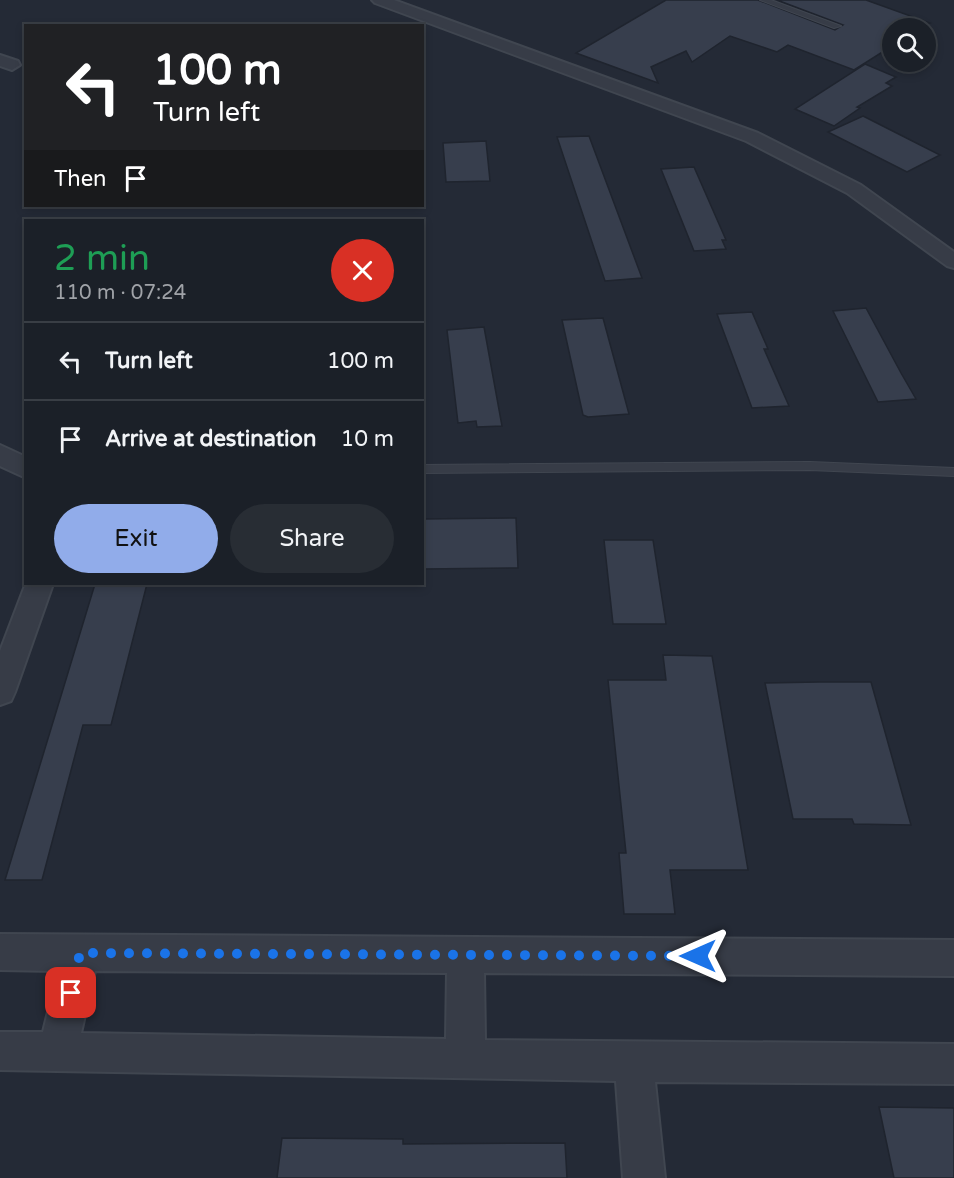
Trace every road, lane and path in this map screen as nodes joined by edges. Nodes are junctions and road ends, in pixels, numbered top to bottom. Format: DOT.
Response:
graph roads {
  1 [pos="380,0"];
  2 [pos="764,0"];
  3 [pos="837,26"];
  4 [pos="954,262"];
  5 [pos="0,454"];
  6 [pos="24,468"];
  7 [pos="424,470"];
  8 [pos="954,472"];
  9 [pos="39,585"];
  10 [pos="0,692"];
  11 [pos="0,952"];
  12 [pos="80,953"];
  13 [pos="465,955"];
  14 [pos="954,958"];
  15 [pos="0,1051"];
  16 [pos="58,1053"];
  17 [pos="466,1059"];
  18 [pos="634,1062"];
  19 [pos="954,1064"];
  20 [pos="644,1178"];
  1 -- 4 [label="street"];
  2 -- 3 [label="lane"];
  5 -- 6 [label="street"];
  7 -- 8 [label="lane"];
  9 -- 10 [label="street"];
  11 -- 12 [label="street"];
  12 -- 13 [label="street"];
  12 -- 16 [label="street"];
  13 -- 14 [label="street"];
  13 -- 17 [label="street"];
  15 -- 16 [label="street"];
  16 -- 17 [label="street"];
  17 -- 18 [label="street"];
  18 -- 19 [label="street"];
  18 -- 20 [label="street"];
}
